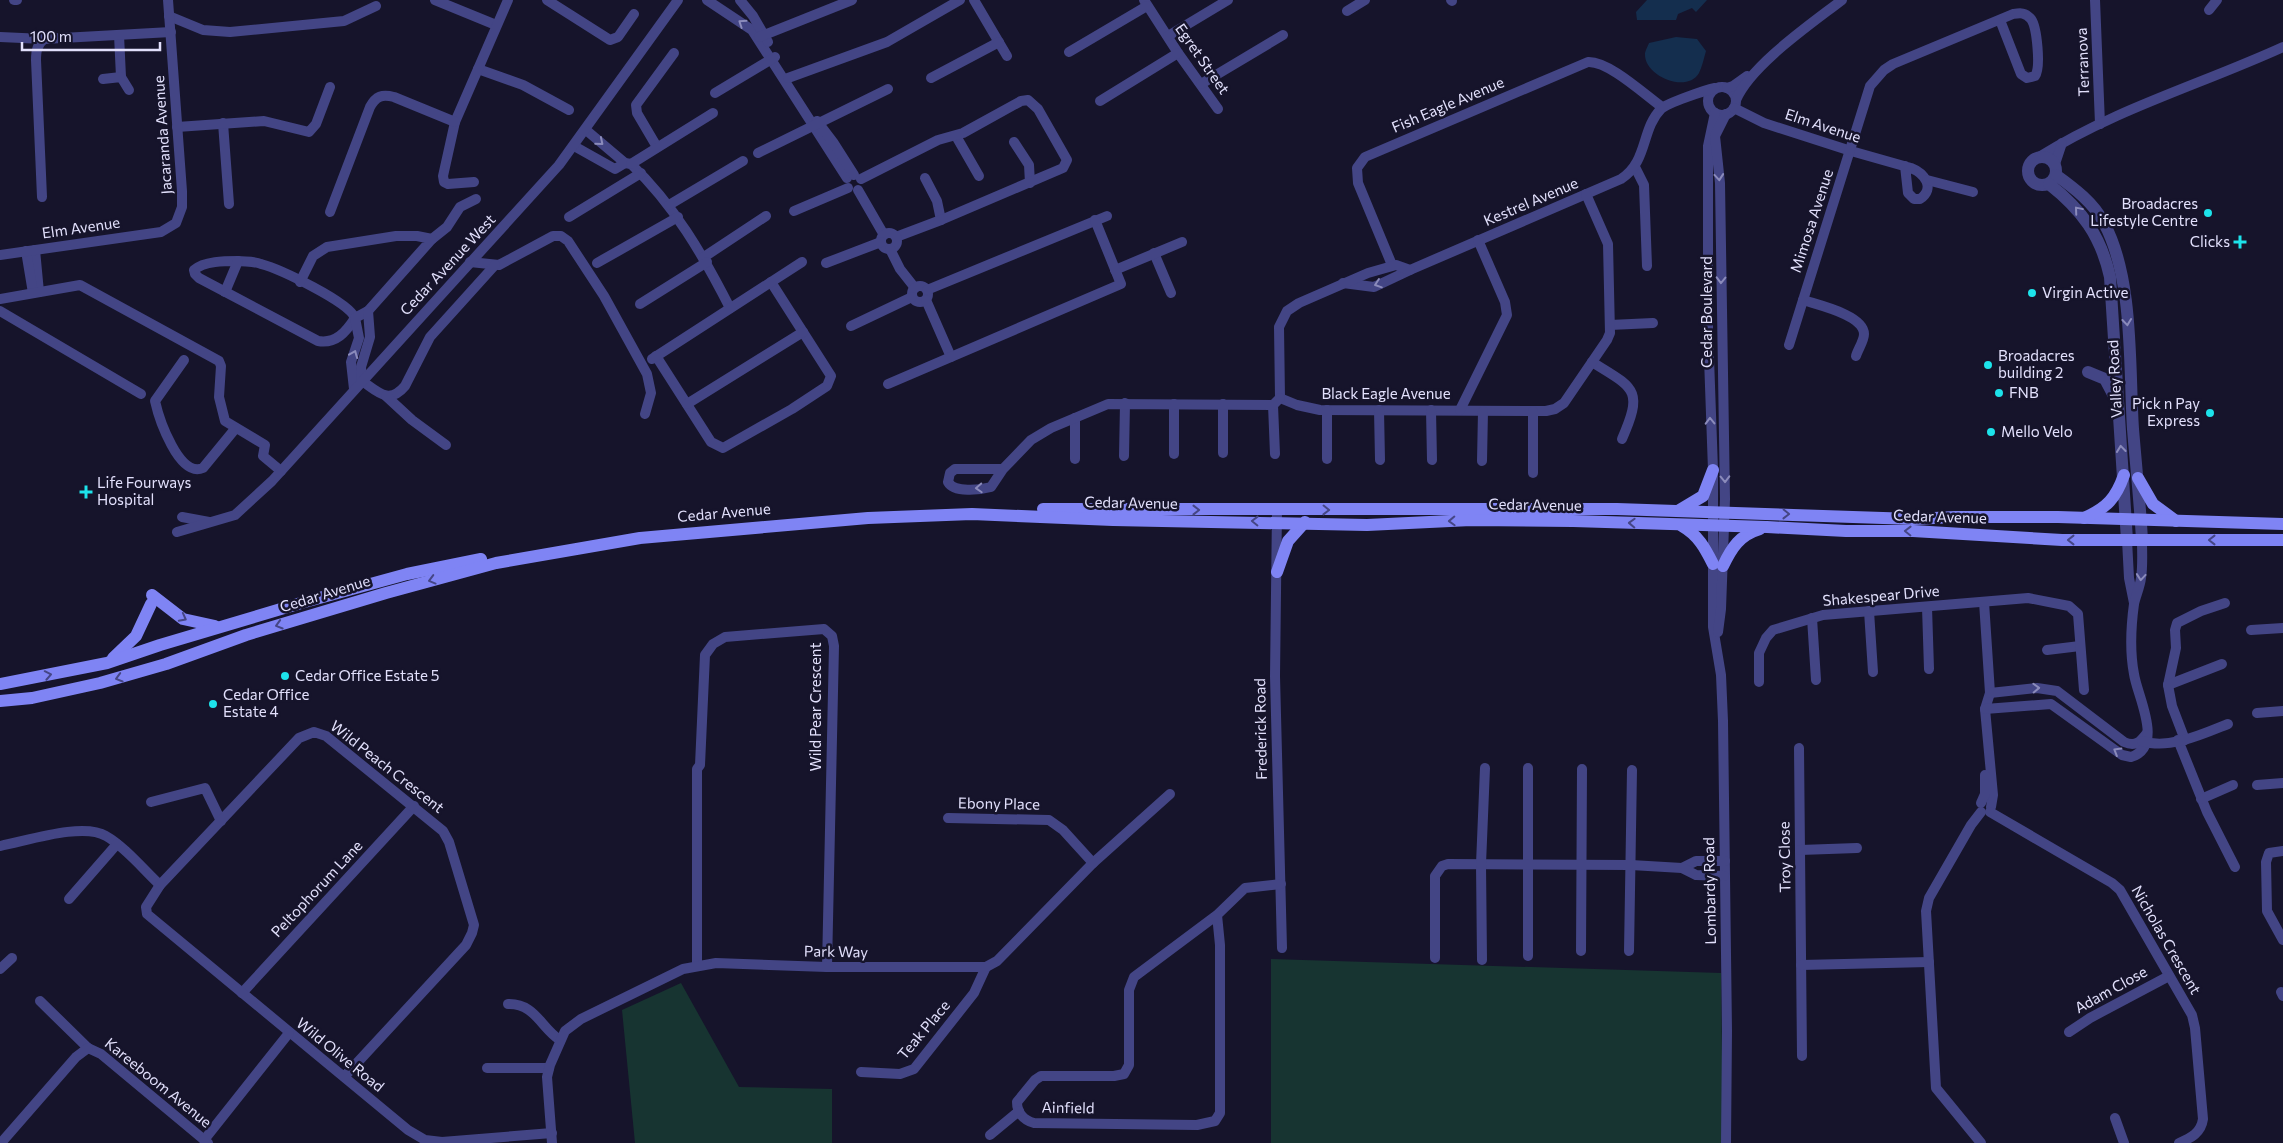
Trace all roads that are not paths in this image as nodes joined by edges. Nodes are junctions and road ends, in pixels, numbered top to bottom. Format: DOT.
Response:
graph roads {
  1 [pos="168,0"];
  2 [pos="435,0"];
  3 [pos="508,0"];
  4 [pos="546,0"];
  5 [pos="678,0"];
  6 [pos="707,0"];
  7 [pos="740,0"];
  8 [pos="852,0"];
  9 [pos="960,0"];
  10 [pos="974,0"];
  11 [pos="1228,0"];
  12 [pos="1365,0"];
  13 [pos="1837,0"];
  14 [pos="1842,0"];
  15 [pos="2095,0"];
  16 [pos="2217,0"];
  17 [pos="1146,3"];
  18 [pos="376,6"];
  19 [pos="2209,10"];
  20 [pos="1347,11"];
  21 [pos="634,14"];
  22 [pos="170,16"];
  23 [pos="2000,20"];
  24 [pos="496,25"];
  25 [pos="171,32"];
  26 [pos="119,35"];
  27 [pos="1282,35"];
  28 [pos="761,36"];
  29 [pos="1168,36"];
  30 [pos="0,37"];
  31 [pos="44,39"];
  32 [pos="998,42"];
  33 [pos="2283,47"];
  34 [pos="1068,52"];
  35 [pos="674,53"];
  36 [pos="1178,53"];
  37 [pos="1007,56"];
  38 [pos="773,58"];
  39 [pos="478,69"];
  40 [pos="121,77"];
  41 [pos="788,78"];
  42 [pos="931,78"];
  43 [pos="103,79"];
  44 [pos="1201,84"];
  45 [pos="330,87"];
  46 [pos="1715,88"];
  47 [pos="1727,88"];
  48 [pos="888,89"];
  49 [pos="129,90"];
  50 [pos="715,93"];
  51 [pos="1693,96"];
  52 [pos="1708,100"];
  53 [pos="1100,101"];
  54 [pos="1662,108"];
  55 [pos="1218,109"];
  56 [pos="1728,109"];
  57 [pos="569,110"];
  58 [pos="712,113"];
  59 [pos="455,122"];
  60 [pos="222,124"];
  61 [pos="2100,124"];
  62 [pos="816,125"];
  63 [pos="177,127"];
  64 [pos="586,130"];
  65 [pos="956,136"];
  66 [pos="1014,142"];
  67 [pos="2063,142"];
  68 [pos="574,146"];
  69 [pos="657,147"];
  70 [pos="1851,151"];
  71 [pos="758,153"];
  72 [pos="2039,157"];
  73 [pos="742,161"];
  74 [pos="628,163"];
  75 [pos="1905,166"];
  76 [pos="1635,168"];
  77 [pos="640,173"];
  78 [pos="2053,174"];
  79 [pos="979,176"];
  80 [pos="925,178"];
  81 [pos="1927,180"];
  82 [pos="474,182"];
  83 [pos="854,182"];
  84 [pos="1030,183"];
  85 [pos="1973,192"];
  86 [pos="1586,194"];
  87 [pos="42,197"];
  88 [pos="476,199"];
  89 [pos="229,204"];
  90 [pos="669,205"];
  91 [pos="330,212"];
  92 [pos="794,212"];
  93 [pos="766,216"];
  94 [pos="1107,216"];
  95 [pos="569,217"];
  96 [pos="678,217"];
  97 [pos="941,220"];
  98 [pos="1095,220"];
  99 [pos="165,231"];
  100 [pos="1708,231"];
  101 [pos="1721,231"];
  102 [pos="882,238"];
  103 [pos="432,239"];
  104 [pos="1478,240"];
  105 [pos="1182,242"];
  106 [pos="894,243"];
  107 [pos="30,251"];
  108 [pos="1154,253"];
  109 [pos="0,255"];
  110 [pos="705,259"];
  111 [pos="238,262"];
  112 [pos="470,262"];
  113 [pos="802,262"];
  114 [pos="2113,262"];
  115 [pos="597,263"];
  116 [pos="826,263"];
  117 [pos="495,265"];
  118 [pos="1392,265"];
  119 [pos="1647,266"];
  120 [pos="1115,270"];
  121 [pos="1410,270"];
  122 [pos="300,282"];
  123 [pos="771,282"];
  124 [pos="1344,283"];
  125 [pos="36,292"];
  126 [pos="225,292"];
  127 [pos="914,292"];
  128 [pos="1171,293"];
  129 [pos="926,295"];
  130 [pos="0,299"];
  131 [pos="1803,300"];
  132 [pos="640,304"];
  133 [pos="730,308"];
  134 [pos="0,311"];
  135 [pos="368,311"];
  136 [pos="355,318"];
  137 [pos="1653,323"];
  138 [pos="1610,325"];
  139 [pos="851,326"];
  140 [pos="803,332"];
  141 [pos="1789,345"];
  142 [pos="1856,356"];
  143 [pos="951,357"];
  144 [pos="184,360"];
  145 [pos="1592,362"];
  146 [pos="2088,372"];
  147 [pos="362,381"];
  148 [pos="888,384"];
  149 [pos="354,390"];
  150 [pos="141,394"];
  151 [pos="386,396"];
  152 [pos="1277,402"];
  153 [pos="1126,403"];
  154 [pos="687,404"];
  155 [pos="1174,404"];
  156 [pos="1223,404"];
  157 [pos="2118,405"];
  158 [pos="1327,410"];
  159 [pos="1379,410"];
  160 [pos="1431,410"];
  161 [pos="1460,410"];
  162 [pos="1483,411"];
  163 [pos="1533,411"];
  164 [pos="645,414"];
  165 [pos="1075,418"];
  166 [pos="235,429"];
  167 [pos="1622,439"];
  168 [pos="446,445"];
  169 [pos="1223,453"];
  170 [pos="1174,454"];
  171 [pos="1275,454"];
  172 [pos="1124,456"];
  173 [pos="1075,459"];
  174 [pos="1327,459"];
  175 [pos="1380,460"];
  176 [pos="1432,460"];
  177 [pos="1482,460"];
  178 [pos="1003,469"];
  179 [pos="1712,470"];
  180 [pos="280,471"];
  181 [pos="1533,473"];
  182 [pos="2124,475"];
  183 [pos="2138,478"];
  184 [pos="1276,515"];
  185 [pos="182,517"];
  186 [pos="1678,519"];
  187 [pos="2082,519"];
  188 [pos="1718,520"];
  189 [pos="2126,521"];
  190 [pos="2141,521"];
  191 [pos="2176,521"];
  192 [pos="1305,522"];
  193 [pos="212,523"];
  194 [pos="2283,524"];
  195 [pos="1767,527"];
  196 [pos="177,532"];
  197 [pos="2126,540"];
  198 [pos="2142,540"];
  199 [pos="2283,540"];
  200 [pos="1718,565"];
  201 [pos="1277,572"];
  202 [pos="1984,602"];
  203 [pos="2225,603"];
  204 [pos="2134,604"];
  205 [pos="1927,607"];
  206 [pos="1869,611"];
  207 [pos="1812,618"];
  208 [pos="221,627"];
  209 [pos="2283,628"];
  210 [pos="2251,630"];
  211 [pos="2080,646"];
  212 [pos="2047,650"];
  213 [pos="107,663"];
  214 [pos="2222,664"];
  215 [pos="1929,669"];
  216 [pos="1873,672"];
  217 [pos="1816,680"];
  218 [pos="1759,682"];
  219 [pos="0,684"];
  220 [pos="2168,685"];
  221 [pos="2084,690"];
  222 [pos="1990,693"];
  223 [pos="0,702"];
  224 [pos="2077,705"];
  225 [pos="1985,709"];
  226 [pos="2283,711"];
  227 [pos="2256,713"];
  228 [pos="2068,715"];
  229 [pos="2228,724"];
  230 [pos="2145,739"];
  231 [pos="2181,740"];
  232 [pos="1799,748"];
  233 [pos="1485,768"];
  234 [pos="1528,768"];
  235 [pos="1582,769"];
  236 [pos="1632,770"];
  237 [pos="2283,784"];
  238 [pos="2233,785"];
  239 [pos="2257,785"];
  240 [pos="1170,794"];
  241 [pos="2201,799"];
  242 [pos="151,802"];
  243 [pos="414,806"];
  244 [pos="1986,809"];
  245 [pos="948,818"];
  246 [pos="221,821"];
  247 [pos="117,844"];
  248 [pos="0,846"];
  249 [pos="1857,848"];
  250 [pos="1800,850"];
  251 [pos="2283,851"];
  252 [pos="1725,861"];
  253 [pos="1093,863"];
  254 [pos="1481,864"];
  255 [pos="1583,865"];
  256 [pos="1631,865"];
  257 [pos="1528,866"];
  258 [pos="2235,867"];
  259 [pos="1682,868"];
  260 [pos="1724,876"];
  261 [pos="1281,884"];
  262 [pos="160,885"];
  263 [pos="69,899"];
  264 [pos="146,906"];
  265 [pos="1217,915"];
  266 [pos="2283,940"];
  267 [pos="1282,948"];
  268 [pos="1581,951"];
  269 [pos="1629,951"];
  270 [pos="1528,956"];
  271 [pos="12,958"];
  272 [pos="1435,958"];
  273 [pos="1482,960"];
  274 [pos="1929,962"];
  275 [pos="696,965"];
  276 [pos="1801,965"];
  277 [pos="827,967"];
  278 [pos="986,967"];
  279 [pos="0,969"];
  280 [pos="2169,976"];
  281 [pos="242,993"];
  282 [pos="40,1001"];
  283 [pos="508,1004"];
  284 [pos="2068,1032"];
  285 [pos="289,1033"];
  286 [pos="560,1040"];
  287 [pos="88,1048"];
  288 [pos="1802,1056"];
  289 [pos="487,1068"];
  290 [pos="549,1068"];
  291 [pos="861,1072"];
  292 [pos="344,1077"];
  293 [pos="1019,1111"];
  294 [pos="2115,1118"];
  295 [pos="990,1135"];
  296 [pos="552,1138"];
  297 [pos="206,1142"];
  298 [pos="1,1143"];
  299 [pos="1726,1143"];
  300 [pos="1981,1143"];
  301 [pos="2124,1143"];
  302 [pos="2179,1143"];
  1 -- 22 [label="street, Jacaranda Avenue"];
  2 -- 24 [label="street"];
  3 -- 24 [label="street"];
  4 -- 21 [label="street"];
  5 -- 64 [label="street, Cedar Avenue West"];
  28 -- 6 [label="street, one-way"];
  7 -- 28 [label="street"];
  8 -- 28 [label="street"];
  9 -- 41 [label="street"];
  10 -- 32 [label="street"];
  11 -- 29 [label="street"];
  12 -- 20 [label="street"];
  13 -- 47 [label="street"];
  14 -- 56 [label="street"];
  15 -- 61 [label="street, Terranova"];
  16 -- 19 [label="street"];
  17 -- 29 [label="street, Egret Street"];
  17 -- 34 [label="street"];
  18 -- 22 [label="street"];
  22 -- 25 [label="street, Jacaranda Avenue"];
  23 -- 23 [label="street, Mimosa Avenue"];
  23 -- 70 [label="street, Mimosa Avenue"];
  24 -- 39 [label="street"];
  25 -- 26 [label="street"];
  25 -- 63 [label="street, Jacaranda Avenue"];
  26 -- 31 [label="street"];
  26 -- 40 [label="street"];
  27 -- 44 [label="street"];
  28 -- 38 [label="street"];
  29 -- 36 [label="street, Egret Street"];
  30 -- 31 [label="street"];
  31 -- 87 [label="street"];
  32 -- 37 [label="street"];
  32 -- 42 [label="street"];
  33 -- 61 [label="street"];
  35 -- 69 [label="street"];
  36 -- 44 [label="street, Egret Street"];
  36 -- 53 [label="street"];
  38 -- 41 [label="street"];
  38 -- 50 [label="street"];
  38 -- 62 [label="street"];
  39 -- 57 [label="street"];
  39 -- 59 [label="street"];
  40 -- 43 [label="street"];
  40 -- 49 [label="street"];
  41 -- 62 [label="street"];
  44 -- 55 [label="street, Egret Street"];
  45 -- 60 [label="street"];
  46 -- 47 [label="street"];
  46 -- 51 [label="street"];
  46 -- 52 [label="street"];
  47 -- 56 [label="street"];
  48 -- 62 [label="street"];
  51 -- 52 [label="street"];
  51 -- 54 [label="street"];
  52 -- 56 [label="street"];
  54 -- 76 [label="street"];
  54 -- 118 [label="street, Fish Eagle Avenue"];
  56 -- 70 [label="street, Elm Avenue"];
  56 -- 100 [label="street, Cedar Boulevard"];
  56 -- 101 [label="street, Cedar Boulevard, one-way"];
  58 -- 69 [label="street"];
  59 -- 82 [label="street"];
  59 -- 91 [label="street"];
  60 -- 63 [label="street"];
  60 -- 89 [label="street"];
  61 -- 67 [label="street"];
  62 -- 71 [label="street"];
  62 -- 83 [label="street"];
  63 -- 99 [label="street, Jacaranda Avenue"];
  64 -- 68 [label="street, Cedar Avenue West"];
  64 -- 74 [label="street, one-way"];
  65 -- 79 [label="street"];
  65 -- 83 [label="street"];
  65 -- 84 [label="street"];
  66 -- 84 [label="street"];
  67 -- 72 [label="street"];
  67 -- 78 [label="street"];
  68 -- 74 [label="street"];
  68 -- 112 [label="street, Cedar Avenue West"];
  69 -- 74 [label="street"];
  70 -- 75 [label="street, Elm Avenue"];
  70 -- 131 [label="street, Mimosa Avenue"];
  72 -- 78 [label="street"];
  72 -- 78 [label="street"];
  73 -- 90 [label="street"];
  74 -- 77 [label="street"];
  75 -- 81 [label="street, Elm Avenue"];
  75 -- 81 [label="street"];
  76 -- 86 [label="street, Kestrel Avenue"];
  76 -- 119 [label="street"];
  77 -- 90 [label="street"];
  77 -- 95 [label="street"];
  78 -- 114 [label="street, Valley Road"];
  80 -- 97 [label="street"];
  81 -- 85 [label="street, Elm Avenue"];
  83 -- 92 [label="street"];
  83 -- 102 [label="street"];
  84 -- 97 [label="street"];
  86 -- 104 [label="street, Kestrel Avenue"];
  86 -- 138 [label="street, Black Eagle Avenue"];
  88 -- 103 [label="street"];
  90 -- 96 [label="street"];
  93 -- 110 [label="street"];
  94 -- 98 [label="street"];
  96 -- 110 [label="street"];
  96 -- 115 [label="street"];
  97 -- 106 [label="street"];
  98 -- 120 [label="street"];
  98 -- 129 [label="street"];
  99 -- 107 [label="street, Elm Avenue"];
  100 -- 101 [label="street"];
  179 -- 100 [label="street, Cedar Boulevard, one-way"];
  101 -- 188 [label="street, Cedar Boulevard, one-way"];
  102 -- 106 [label="street"];
  102 -- 106 [label="street"];
  102 -- 116 [label="street"];
  103 -- 122 [label="street"];
  103 -- 135 [label="street"];
  104 -- 121 [label="street, Kestrel Avenue"];
  104 -- 161 [label="street"];
  105 -- 108 [label="street"];
  106 -- 127 [label="street"];
  107 -- 109 [label="street, Elm Avenue"];
  107 -- 125 [label="street"];
  108 -- 120 [label="street"];
  108 -- 128 [label="street"];
  110 -- 132 [label="street"];
  110 -- 133 [label="street"];
  111 -- 122 [label="street"];
  111 -- 126 [label="street"];
  111 -- 126 [label="street"];
  112 -- 117 [label="street"];
  112 -- 147 [label="street, Cedar Avenue West"];
  113 -- 123 [label="street"];
  114 -- 157 [label="street, Valley Road"];
  114 -- 183 [label="street, Valley Road, one-way"];
  117 -- 151 [label="street"];
  117 -- 164 [label="street"];
  118 -- 121 [label="street"];
  118 -- 124 [label="street"];
  120 -- 143 [label="street"];
  121 -- 124 [label="street, Kestrel Avenue, one-way"];
  122 -- 136 [label="street"];
  123 -- 133 [label="street"];
  123 -- 140 [label="street"];
  124 -- 152 [label="street"];
  125 -- 130 [label="street"];
  125 -- 166 [label="street"];
  126 -- 136 [label="street"];
  127 -- 129 [label="street"];
  127 -- 129 [label="street"];
  127 -- 139 [label="street"];
  129 -- 143 [label="street"];
  131 -- 141 [label="street, Mimosa Avenue"];
  131 -- 142 [label="street"];
  133 -- 154 [label="street"];
  134 -- 150 [label="street"];
  135 -- 136 [label="street"];
  135 -- 147 [label="street"];
  149 -- 136 [label="street, one-way"];
  137 -- 138 [label="street"];
  138 -- 145 [label="street, Black Eagle Avenue"];
  140 -- 154 [label="street"];
  140 -- 154 [label="street"];
  143 -- 148 [label="street"];
  144 -- 166 [label="street"];
  145 -- 163 [label="street, Black Eagle Avenue"];
  145 -- 167 [label="street"];
  146 -- 157 [label="street"];
  147 -- 149 [label="street, Cedar Avenue West"];
  147 -- 151 [label="street"];
  149 -- 180 [label="street, Cedar Avenue West"];
  151 -- 168 [label="street"];
  152 -- 156 [label="street, Black Eagle Avenue"];
  152 -- 158 [label="street, Black Eagle Avenue"];
  152 -- 171 [label="street"];
  153 -- 155 [label="street, Black Eagle Avenue"];
  153 -- 165 [label="street, Black Eagle Avenue"];
  153 -- 172 [label="street"];
  155 -- 156 [label="street, Black Eagle Avenue"];
  155 -- 170 [label="street"];
  156 -- 169 [label="street"];
  182 -- 157 [label="street, Valley Road, one-way"];
  158 -- 159 [label="street, Black Eagle Avenue"];
  158 -- 174 [label="street"];
  159 -- 160 [label="street, Black Eagle Avenue"];
  159 -- 175 [label="street"];
  160 -- 161 [label="street, Black Eagle Avenue"];
  160 -- 176 [label="street"];
  161 -- 162 [label="street, Black Eagle Avenue"];
  162 -- 163 [label="street, Black Eagle Avenue"];
  162 -- 177 [label="street"];
  163 -- 181 [label="street"];
  165 -- 173 [label="street"];
  165 -- 178 [label="street, Black Eagle Avenue"];
  166 -- 180 [label="street"];
  178 -- 178 [label="street, Black Eagle Avenue, one-way"];
  179 -- 186 [label="main road"];
  179 -- 188 [label="street, Cedar Boulevard"];
  180 -- 193 [label="street, Cedar Avenue West"];
  182 -- 187 [label="main road"];
  182 -- 189 [label="street, Valley Road"];
  183 -- 190 [label="street, Valley Road"];
  183 -- 191 [label="main road"];
  184 -- 186 [label="main road, Cedar Avenue, one-way"];
  184 -- 192 [label="main road, Cedar Avenue"];
  184 -- 201 [label="street, Frederick Road"];
  208 -- 184 [label="main road, Cedar Avenue, one-way"];
  184 -- 223 [label="main road, Cedar Avenue, one-way"];
  185 -- 193 [label="street"];
  186 -- 188 [label="main road, Cedar Avenue"];
  186 -- 192 [label="main road, Cedar Avenue, one-way"];
  186 -- 200 [label="main road"];
  188 -- 187 [label="main road, Cedar Avenue, one-way"];
  187 -- 189 [label="main road, Cedar Avenue"];
  188 -- 195 [label="main road, Cedar Avenue"];
  188 -- 200 [label="street, Lombardy Road"];
  189 -- 190 [label="main road, Cedar Avenue"];
  189 -- 197 [label="street, Valley Road"];
  190 -- 191 [label="main road, Cedar Avenue"];
  190 -- 198 [label="street, Valley Road"];
  191 -- 194 [label="main road, Cedar Avenue"];
  192 -- 201 [label="main road"];
  193 -- 196 [label="street, Cedar Avenue West"];
  197 -- 195 [label="main road, Cedar Avenue, one-way"];
  195 -- 200 [label="main road"];
  197 -- 198 [label="main road, Cedar Avenue"];
  197 -- 204 [label="street, Valley Road"];
  199 -- 198 [label="main road, Cedar Avenue, one-way"];
  198 -- 204 [label="street, Valley Road, one-way"];
  200 -- 252 [label="street, Lombardy Road"];
  201 -- 261 [label="street, Frederick Road"];
  202 -- 205 [label="street, Shakespear Drive"];
  202 -- 211 [label="street, Shakespear Drive"];
  202 -- 222 [label="street"];
  203 -- 220 [label="street"];
  204 -- 230 [label="street, Valley Road"];
  205 -- 206 [label="street, Shakespear Drive"];
  205 -- 215 [label="street"];
  206 -- 207 [label="street, Shakespear Drive"];
  206 -- 216 [label="street"];
  207 -- 217 [label="street"];
  207 -- 218 [label="street, Shakespear Drive"];
  208 -- 213 [label="main road, Cedar Avenue"];
  213 -- 208 [label="main road, one-way"];
  209 -- 210 [label="street"];
  211 -- 212 [label="street"];
  211 -- 221 [label="street"];
  219 -- 213 [label="main road, Cedar Avenue, one-way"];
  214 -- 220 [label="street"];
  220 -- 231 [label="street"];
  222 -- 224 [label="street, one-way"];
  222 -- 225 [label="street"];
  224 -- 228 [label="street"];
  224 -- 230 [label="street"];
  225 -- 228 [label="street"];
  225 -- 244 [label="street"];
  226 -- 227 [label="street"];
  230 -- 228 [label="street, one-way"];
  229 -- 231 [label="street"];
  230 -- 231 [label="street"];
  231 -- 241 [label="street"];
  232 -- 250 [label="street, Troy Close"];
  233 -- 254 [label="street"];
  234 -- 257 [label="street"];
  235 -- 255 [label="street"];
  236 -- 256 [label="street"];
  237 -- 239 [label="street"];
  238 -- 241 [label="street"];
  240 -- 253 [label="street"];
  241 -- 258 [label="street"];
  242 -- 246 [label="street"];
  243 -- 246 [label="street, Wild Peach Crescent"];
  243 -- 281 [label="street, Peltophorum Lane"];
  243 -- 292 [label="street, Wild Peach Crescent"];
  244 -- 274 [label="street"];
  244 -- 280 [label="street, Nicholas Crescent"];
  245 -- 253 [label="street, Ebony Place"];
  246 -- 262 [label="street, Wild Peach Crescent"];
  247 -- 248 [label="street"];
  247 -- 262 [label="street"];
  247 -- 263 [label="street"];
  249 -- 250 [label="street"];
  250 -- 276 [label="street, Troy Close"];
  251 -- 266 [label="street"];
  252 -- 259 [label="street"];
  252 -- 260 [label="street, Lombardy Road"];
  253 -- 278 [label="street"];
  254 -- 257 [label="street"];
  254 -- 272 [label="street"];
  254 -- 273 [label="street"];
  255 -- 256 [label="street"];
  255 -- 257 [label="street"];
  255 -- 268 [label="street"];
  256 -- 259 [label="street"];
  256 -- 269 [label="street"];
  257 -- 270 [label="street"];
  259 -- 260 [label="street"];
  260 -- 299 [label="street, Lombardy Road"];
  261 -- 265 [label="street, Ainfield"];
  261 -- 267 [label="street, Frederick Road"];
  262 -- 264 [label="street, Wild Peach Crescent"];
  264 -- 281 [label="street, Wild Olive Road"];
  265 -- 293 [label="street, Ainfield"];
  265 -- 293 [label="street, Ainfield"];
  271 -- 279 [label="street"];
  274 -- 276 [label="street"];
  274 -- 300 [label="street"];
  275 -- 277 [label="street, Park Way"];
  275 -- 277 [label="street, Wild Pear Crescent"];
  275 -- 286 [label="street, Park Way"];
  276 -- 288 [label="street, Troy Close"];
  277 -- 278 [label="street, Park Way"];
  278 -- 291 [label="street, Teak Place"];
  280 -- 284 [label="street, Adam Close"];
  280 -- 302 [label="street, Nicholas Crescent"];
  281 -- 285 [label="street, Wild Olive Road"];
  282 -- 287 [label="street, Kareeboom Avenue"];
  283 -- 286 [label="street"];
  285 -- 292 [label="street, Wild Olive Road"];
  285 -- 297 [label="street"];
  286 -- 290 [label="street, Park Way"];
  287 -- 297 [label="street, Kareeboom Avenue"];
  287 -- 298 [label="street"];
  289 -- 290 [label="street"];
  290 -- 296 [label="street, Park Way"];
  292 -- 296 [label="street, Wild Olive Road"];
  293 -- 295 [label="street"];
  294 -- 301 [label="street"];
}
